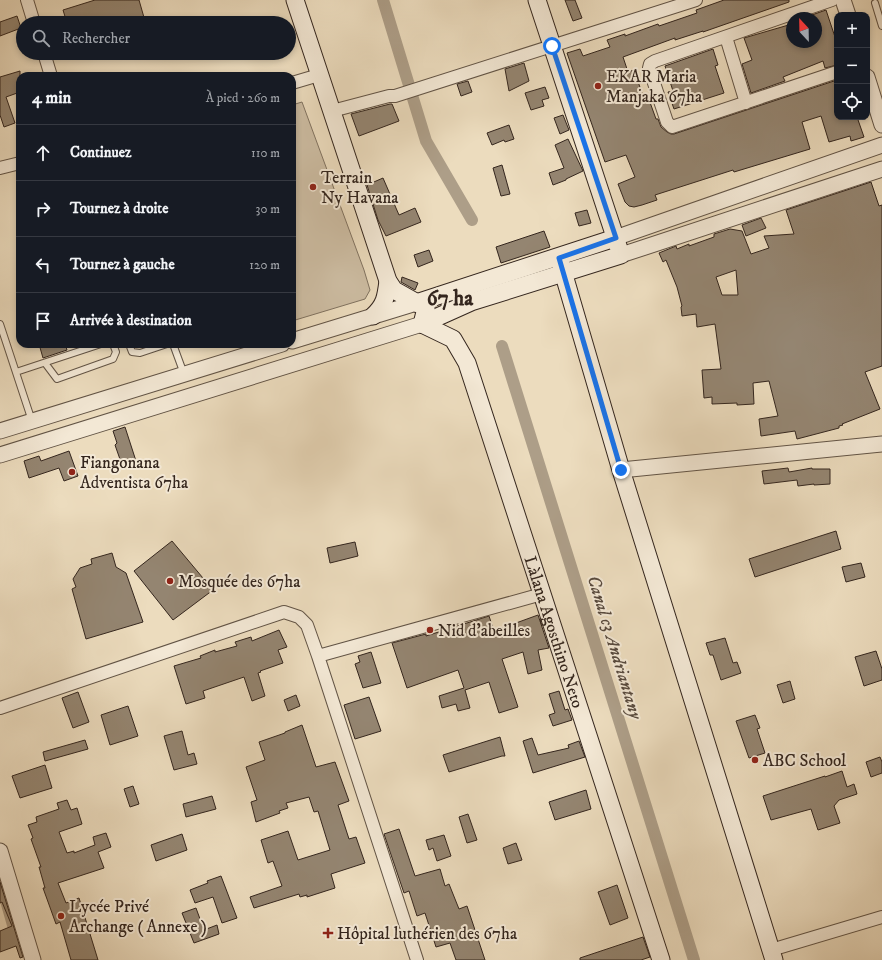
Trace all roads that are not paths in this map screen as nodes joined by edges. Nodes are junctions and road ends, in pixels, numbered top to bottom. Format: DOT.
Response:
graph roads {
  1 [pos="27,0"];
  2 [pos="296,0"];
  3 [pos="537,0"];
  4 [pos="696,0"];
  5 [pos="832,0"];
  6 [pos="843,0"];
  7 [pos="874,2"];
  8 [pos="847,12"];
  9 [pos="32,16"];
  10 [pos="882,26"];
  11 [pos="726,37"];
  12 [pos="552,46"];
  13 [pos="46,60"];
  14 [pos="50,72"];
  15 [pos="834,73"];
  16 [pos="319,75"];
  17 [pos="296,82"];
  18 [pos="869,84"];
  19 [pos="746,103"];
  20 [pos="332,111"];
  21 [pos="882,125"];
  22 [pos="882,145"];
  23 [pos="16,164"];
  24 [pos="0,168"];
  25 [pos="882,169"];
  26 [pos="616,238"];
  27 [pos="621,255"];
  28 [pos="561,265"];
  29 [pos="388,281"];
  30 [pos="416,303"];
  31 [pos="372,316"];
  32 [pos="0,324"];
  33 [pos="422,324"];
  34 [pos="296,340"];
  35 [pos="89,348"];
  36 [pos="114,348"];
  37 [pos="130,348"];
  38 [pos="155,348"];
  39 [pos="174,348"];
  40 [pos="269,348"];
  41 [pos="45,363"];
  42 [pos="16,372"];
  43 [pos="184,374"];
  44 [pos="32,421"];
  45 [pos="0,431"];
  46 [pos="882,444"];
  47 [pos="0,455"];
  48 [pos="621,470"];
  49 [pos="542,594"];
  50 [pos="318,656"];
  51 [pos="0,708"];
  52 [pos="0,851"];
  53 [pos="882,917"];
  54 [pos="773,955"];
  55 [pos="33,960"];
  56 [pos="417,960"];
  57 [pos="661,960"];
  1 -- 9 [label="street"];
  2 -- 16 [label="main road"];
  3 -- 12 [label="main road"];
  4 -- 12 [label="street"];
  5 -- 11 [label="street"];
  6 -- 8 [label="street"];
  7 -- 10 [label="lane"];
  11 -- 19 [label="street"];
  11 -- 19 [label="street"];
  12 -- 20 [label="street"];
  12 -- 26 [label="main road"];
  13 -- 14 [label="street"];
  15 -- 19 [label="street"];
  16 -- 17 [label="street"];
  16 -- 20 [label="main road"];
  18 -- 21 [label="street"];
  20 -- 29 [label="main road"];
  22 -- 26 [label="street"];
  23 -- 24 [label="street"];
  25 -- 27 [label="street"];
  26 -- 27 [label="main road"];
  26 -- 28 [label="main road"];
  27 -- 28 [label="main road"];
  28 -- 30 [label="main road"];
  28 -- 33 [label="main road"];
  28 -- 48 [label="main road"];
  29 -- 30 [label="main road"];
  29 -- 31 [label="main road"];
  30 -- 31 [label="street"];
  30 -- 33 [label="main road"];
  31 -- 34 [label="street"];
  32 -- 42 [label="lane"];
  33 -- 47 [label="street"];
  33 -- 49 [label="main road, Làlana Agosthino Neto"];
  35 -- 41 [label="lane"];
  36 -- 41 [label="lane"];
  37 -- 38 [label="lane"];
  39 -- 43 [label="lane"];
  40 -- 43 [label="street"];
  41 -- 42 [label="lane"];
  42 -- 44 [label="lane"];
  43 -- 44 [label="street"];
  44 -- 45 [label="street"];
  46 -- 48 [label="street"];
  48 -- 54 [label="main road"];
  49 -- 50 [label="street"];
  49 -- 57 [label="main road, Làlana Agosthino Neto"];
  50 -- 51 [label="street"];
  50 -- 56 [label="street"];
  52 -- 55 [label="street"];
  53 -- 54 [label="street"];
}
